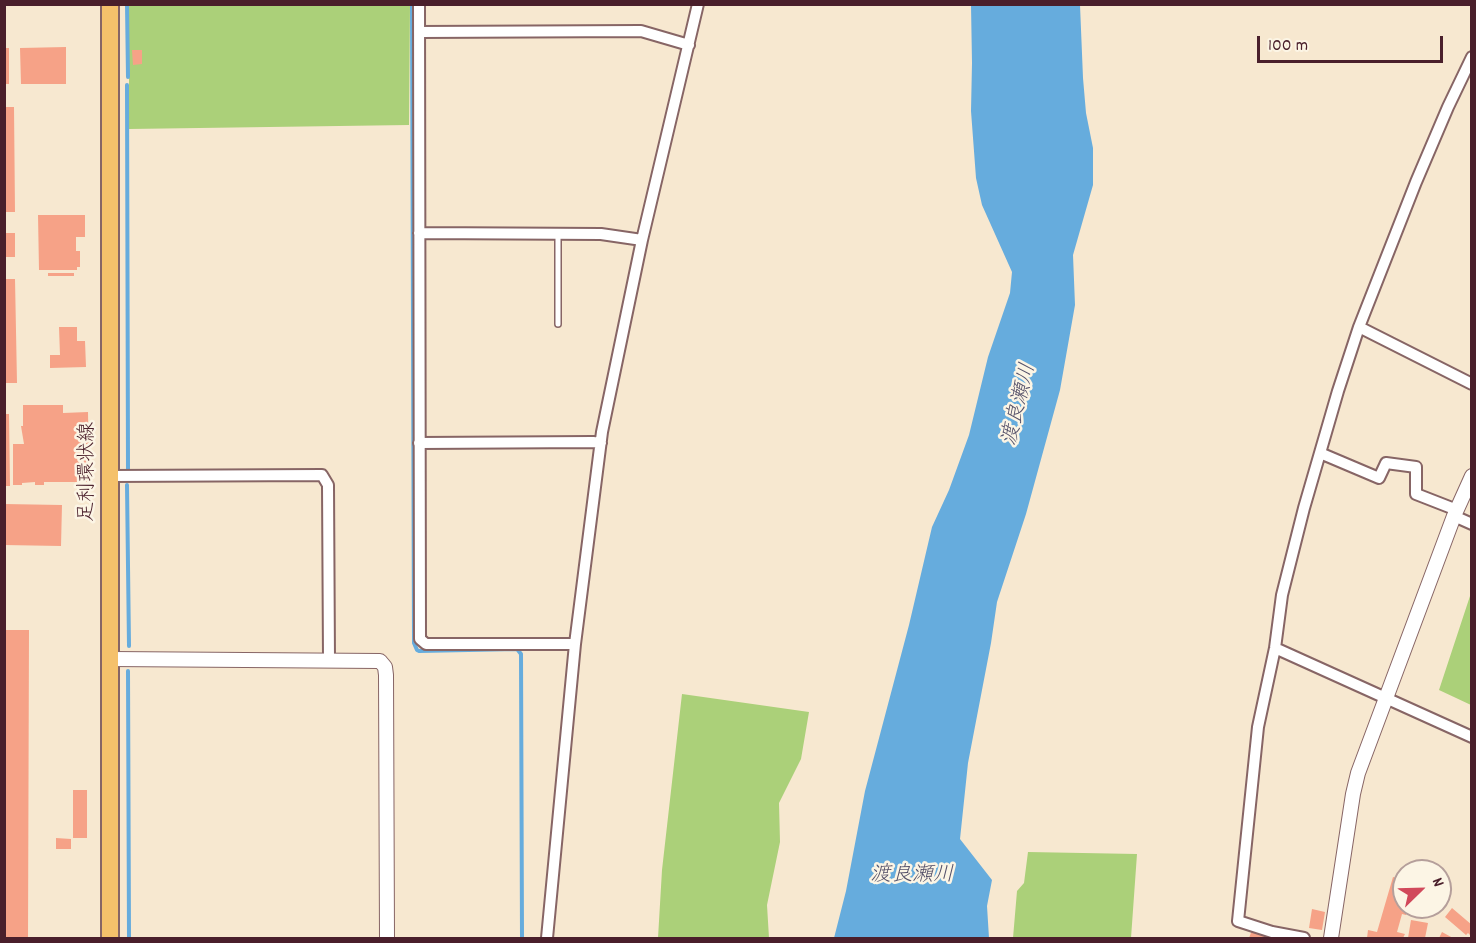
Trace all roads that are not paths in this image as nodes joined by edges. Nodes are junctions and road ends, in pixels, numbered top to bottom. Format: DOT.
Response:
graph roads {
  1 [pos="110,4"];
  2 [pos="419,4"];
  3 [pos="698,4"];
  4 [pos="419,32"];
  5 [pos="689,45"];
  6 [pos="1472,57"];
  7 [pos="419,233"];
  8 [pos="558,233"];
  9 [pos="642,240"];
  10 [pos="558,324"];
  11 [pos="1359,327"];
  12 [pos="1472,384"];
  13 [pos="420,443"];
  14 [pos="601,443"];
  15 [pos="1320,453"];
  16 [pos="110,476"];
  17 [pos="1472,476"];
  18 [pos="1455,513"];
  19 [pos="1472,524"];
  20 [pos="575,644"];
  21 [pos="1275,648"];
  22 [pos="111,659"];
  23 [pos="329,660"];
  24 [pos="1387,699"];
  25 [pos="1472,737"];
  26 [pos="1271,935"];
  27 [pos="110,939"];
  28 [pos="387,939"];
  29 [pos="548,939"];
  30 [pos="1304,939"];
  31 [pos="1331,939"];
  1 -- 16 [label="main road, 足利環状線"];
  2 -- 4 [label="street"];
  3 -- 5 [label="street"];
  4 -- 5 [label="street"];
  4 -- 7 [label="street"];
  5 -- 9 [label="street"];
  6 -- 11 [label="street"];
  7 -- 8 [label="street"];
  7 -- 13 [label="street"];
  8 -- 9 [label="street"];
  8 -- 10 [label="lane"];
  9 -- 14 [label="street"];
  11 -- 12 [label="street"];
  11 -- 15 [label="street"];
  13 -- 14 [label="street"];
  13 -- 20 [label="street"];
  14 -- 20 [label="street"];
  15 -- 18 [label="street"];
  15 -- 21 [label="street"];
  16 -- 22 [label="main road, 足利環状線"];
  16 -- 23 [label="street"];
  17 -- 18 [label="street"];
  18 -- 19 [label="street"];
  18 -- 24 [label="street"];
  20 -- 29 [label="street"];
  21 -- 24 [label="street"];
  21 -- 26 [label="street"];
  22 -- 23 [label="street"];
  22 -- 27 [label="main road, 足利環状線"];
  23 -- 28 [label="street"];
  24 -- 25 [label="street"];
  24 -- 31 [label="street"];
  26 -- 30 [label="street"];
}
